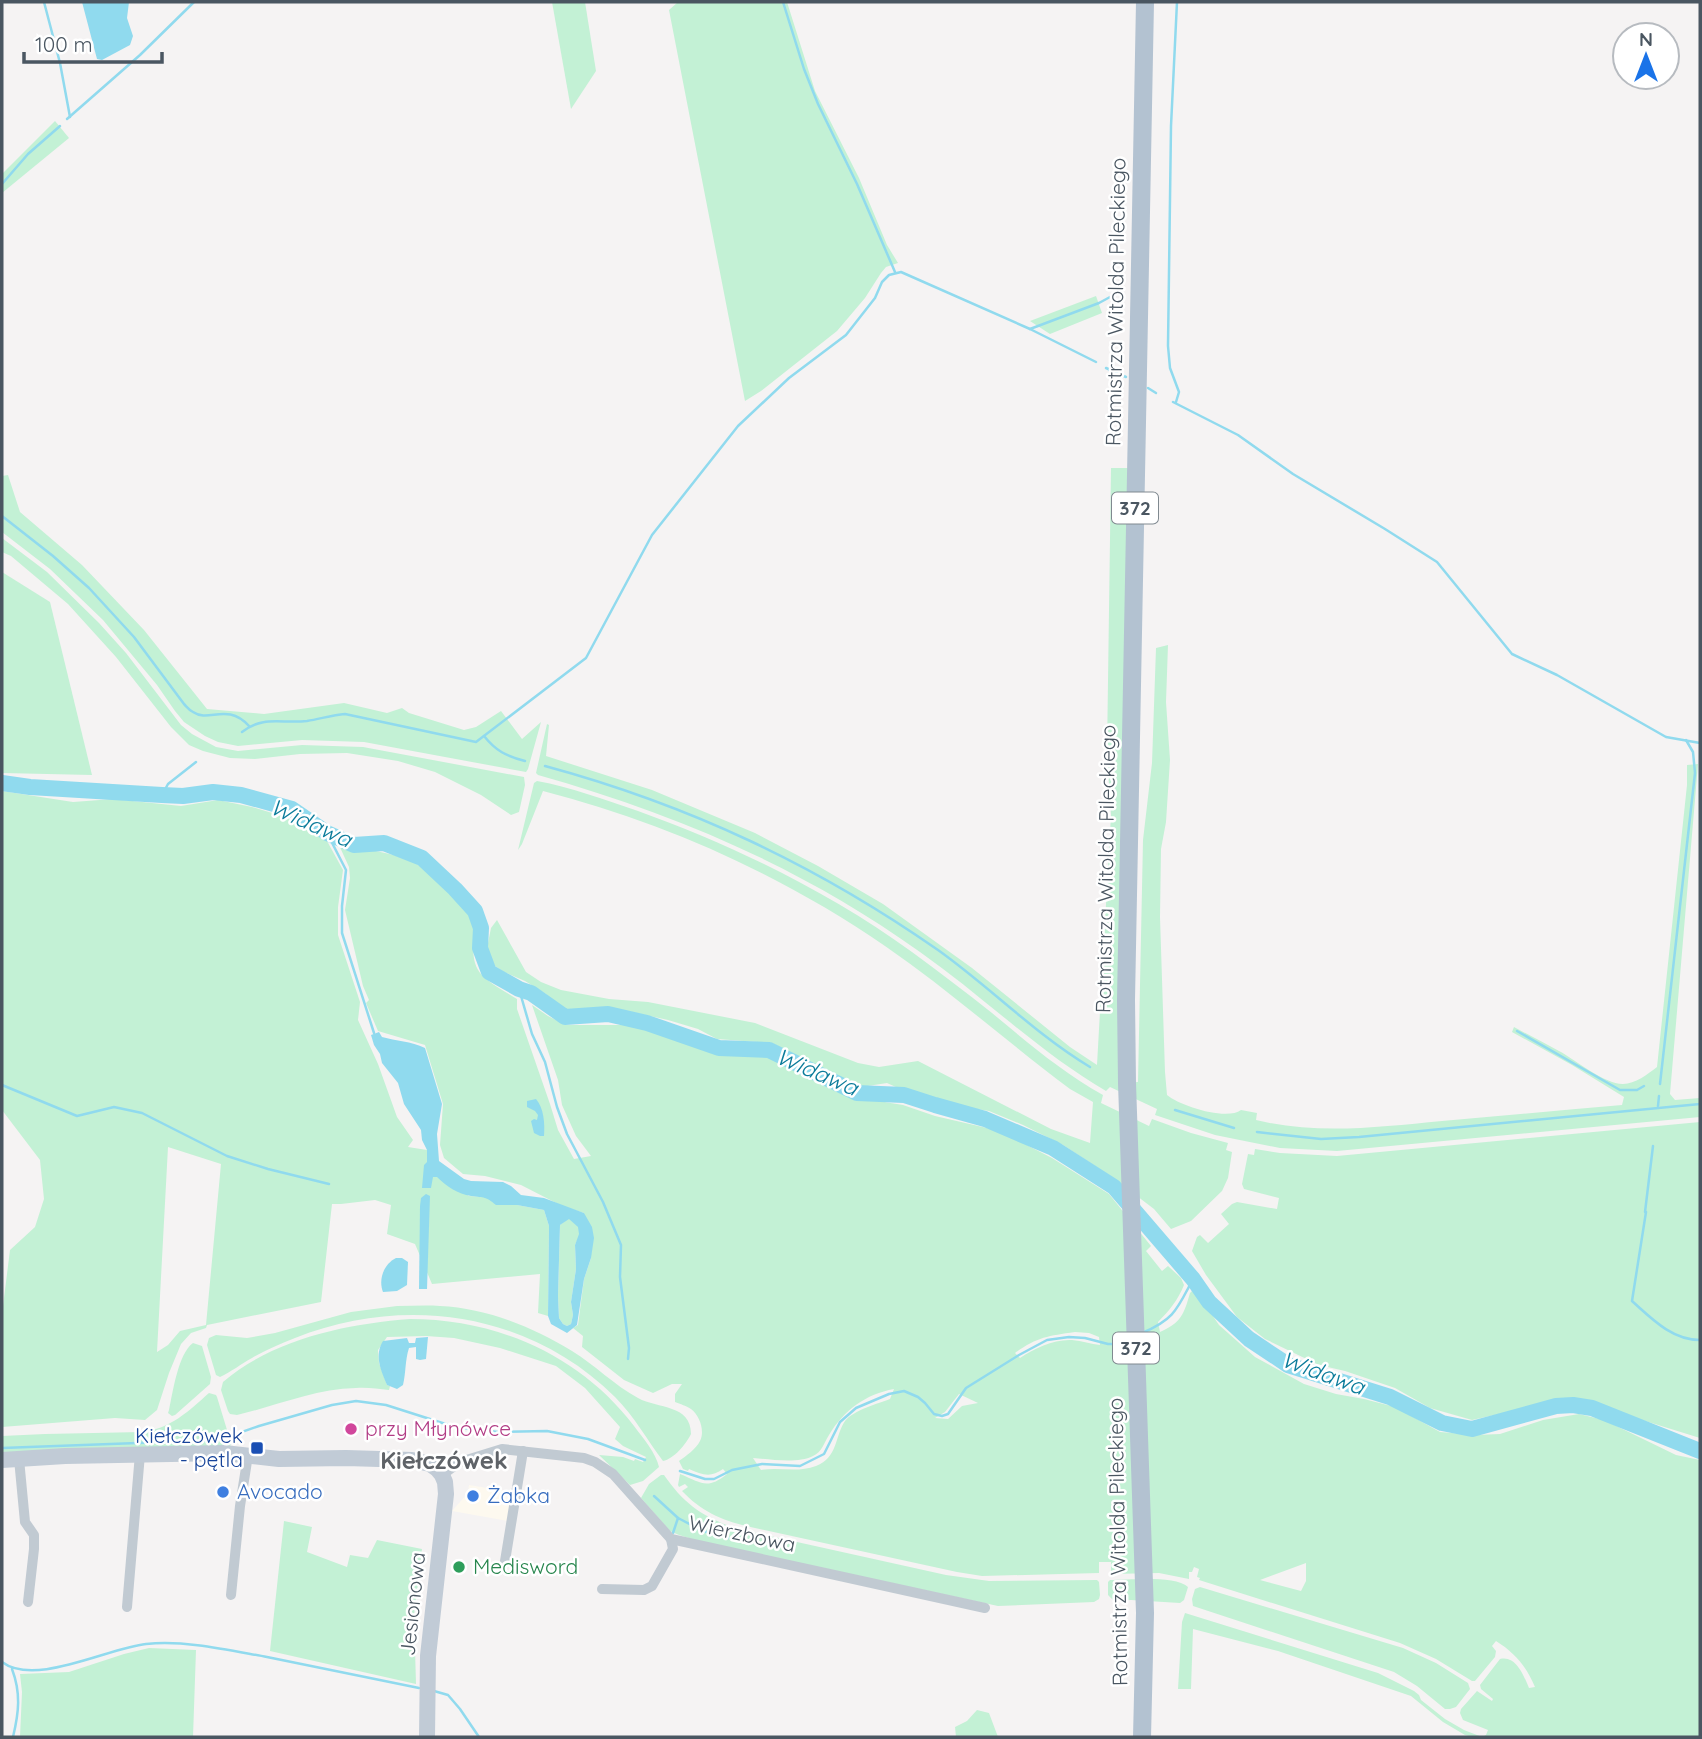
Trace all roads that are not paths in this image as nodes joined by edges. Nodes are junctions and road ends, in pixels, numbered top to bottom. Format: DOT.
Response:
graph roads {
  1 [pos="1145,2"];
  2 [pos="523,1451"];
  3 [pos="139,1454"];
  4 [pos="248,1455"];
  5 [pos="19,1459"];
  6 [pos="2,1460"];
  7 [pos="442,1475"];
  8 [pos="671,1539"];
  9 [pos="505,1561"];
  10 [pos="602,1589"];
  11 [pos="231,1594"];
  12 [pos="28,1602"];
  13 [pos="127,1607"];
  14 [pos="985,1608"];
  15 [pos="427,1737"];
  16 [pos="1142,1737"];
  1 -- 16 [label="main road, Rotmistrza Witolda Pileckiego / 372"];
  2 -- 7 [label="street, Wierzbowa"];
  2 -- 8 [label="street, Wierzbowa"];
  2 -- 9 [label="street"];
  3 -- 4 [label="street"];
  3 -- 5 [label="street"];
  3 -- 13 [label="street"];
  4 -- 7 [label="street"];
  4 -- 11 [label="street"];
  5 -- 6 [label="street"];
  5 -- 12 [label="street"];
  7 -- 15 [label="street, Jesionowa"];
  8 -- 10 [label="street"];
  8 -- 14 [label="street, Wierzbowa"];
}
